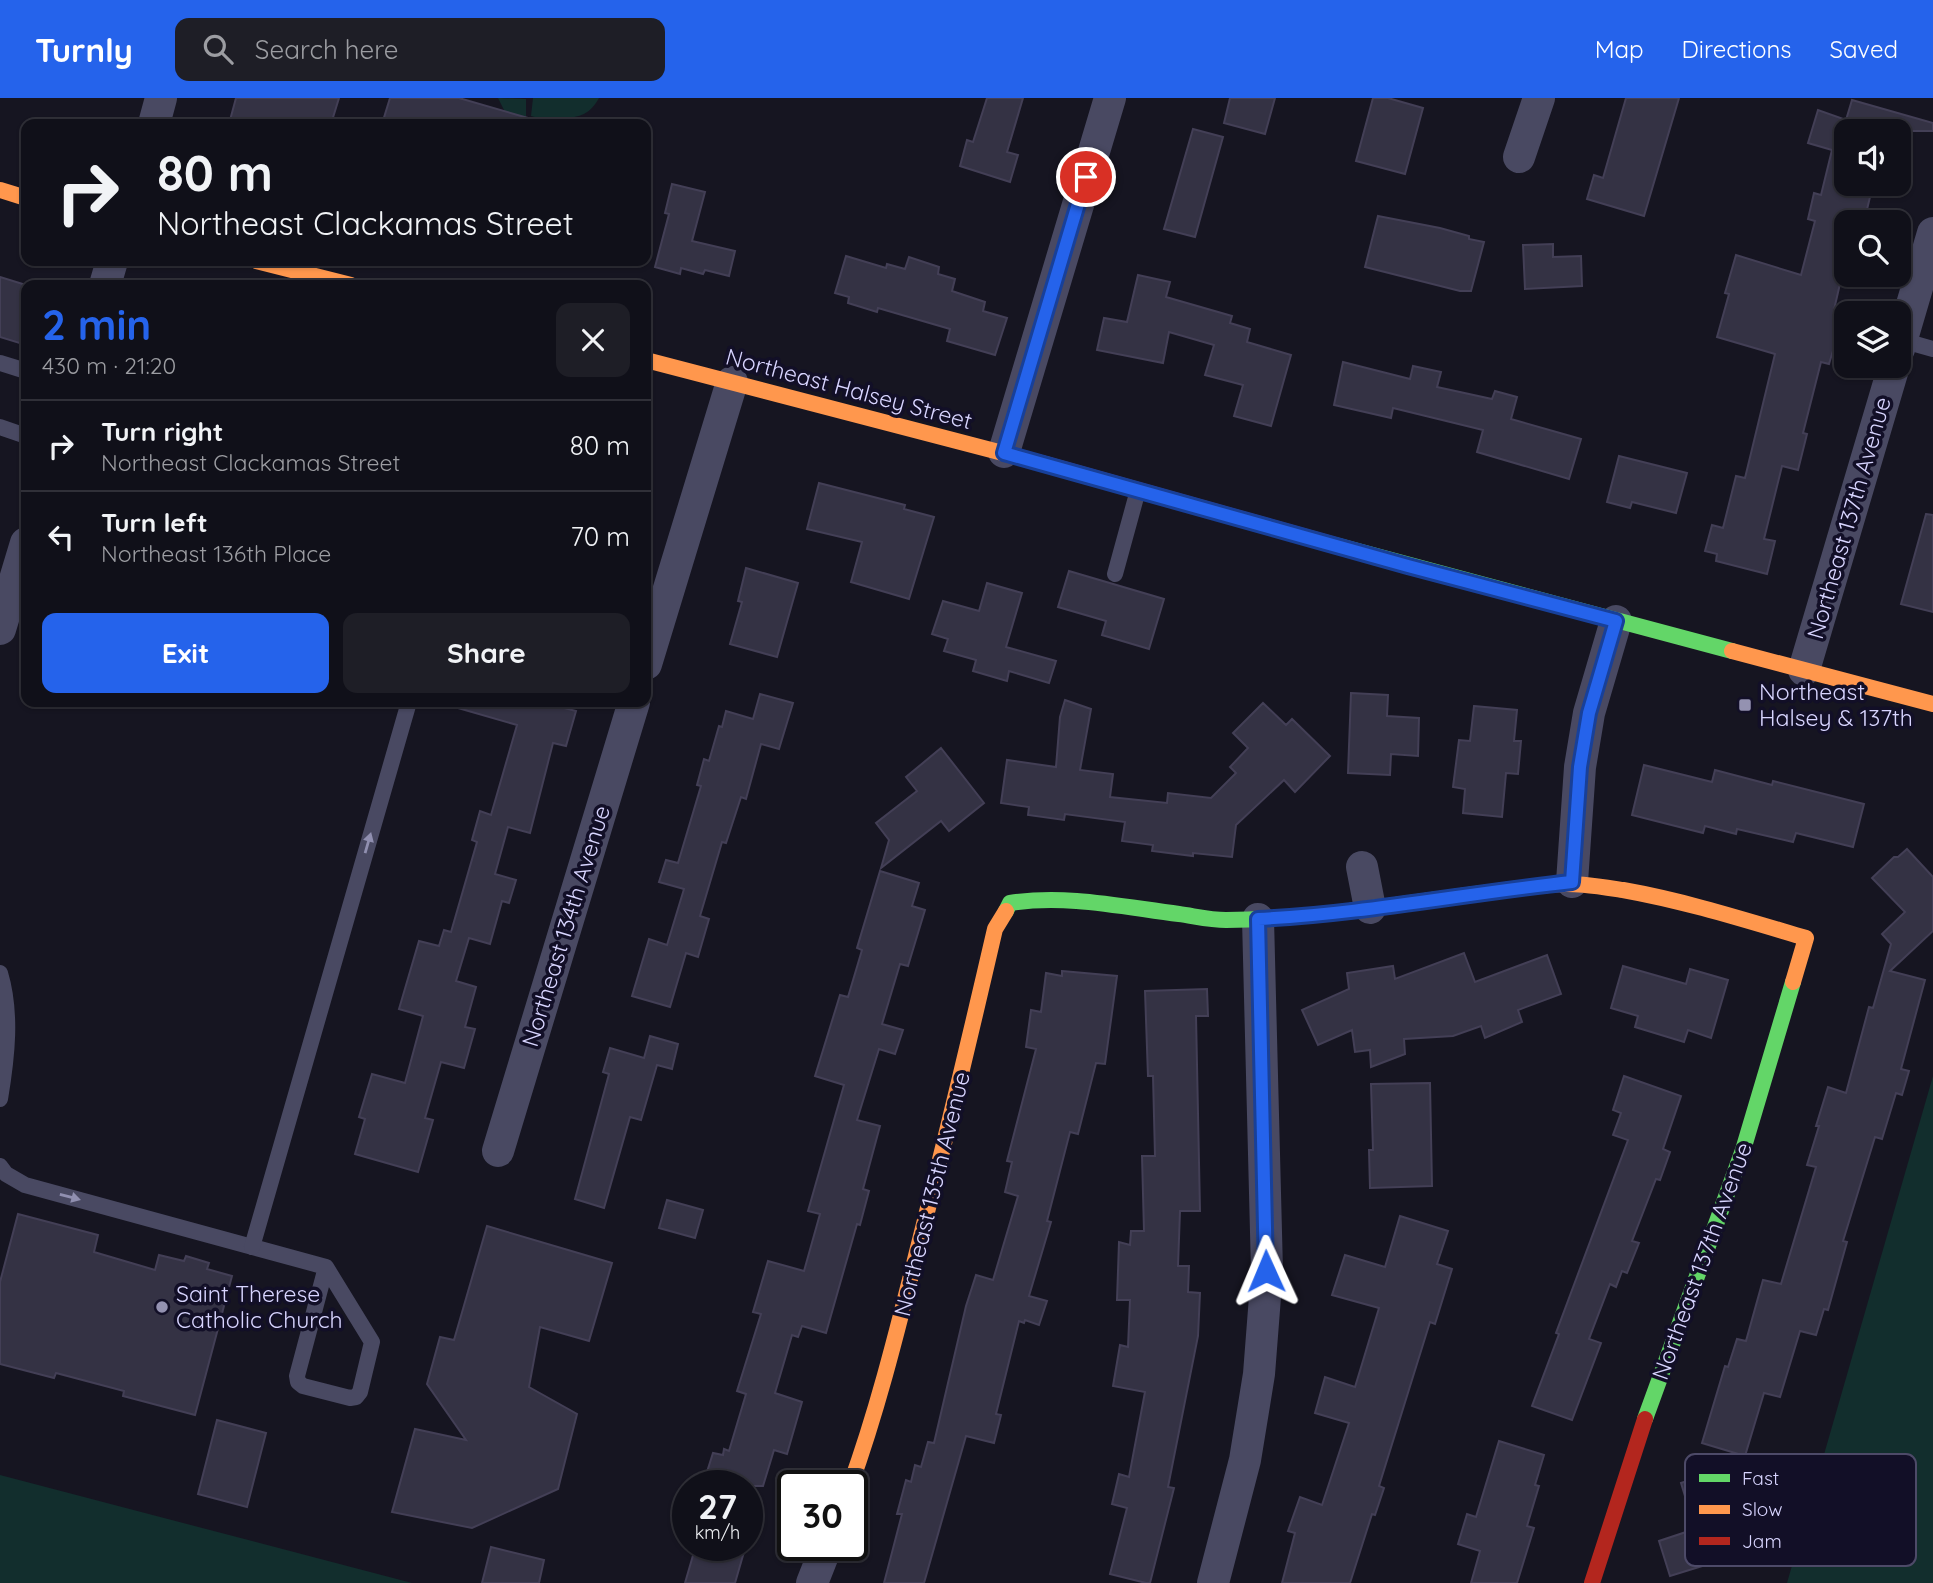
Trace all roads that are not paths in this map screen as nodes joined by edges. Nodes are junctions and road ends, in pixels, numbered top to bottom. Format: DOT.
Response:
graph roads {
  1 [pos="162,98"];
  2 [pos="1110,98"];
  3 [pos="1539,98"];
  4 [pos="155,119"];
  5 [pos="1519,156"];
  6 [pos="0,190"];
  7 [pos="21,196"];
  8 [pos="1933,233"];
  9 [pos="276,266"];
  10 [pos="331,280"];
  11 [pos="1911,308"];
  12 [pos="1933,349"];
  13 [pos="1911,351"];
  14 [pos="651,361"];
  15 [pos="0,363"];
  16 [pos="21,369"];
  17 [pos="1890,378"];
  18 [pos="732,382"];
  19 [pos="0,427"];
  20 [pos="21,434"];
  21 [pos="1004,453"];
  22 [pos="1138,490"];
  23 [pos="21,560"];
  24 [pos="1115,574"];
  25 [pos="1616,621"];
  26 [pos="0,629"];
  27 [pos="651,648"];
  28 [pos="1804,670"];
  29 [pos="1933,704"];
  30 [pos="408,707"];
  31 [pos="632,707"];
  32 [pos="1362,867"];
  33 [pos="1572,882"];
  34 [pos="1370,908"];
  35 [pos="1258,919"];
  36 [pos="0,972"];
  37 [pos="0,1099"];
  38 [pos="498,1151"];
  39 [pos="3,1170"];
  40 [pos="252,1247"];
  41 [pos="326,1267"];
  42 [pos="856,1470"];
  43 [pos="821,1561"];
  44 [pos="812,1583"];
  45 [pos="1213,1583"];
  46 [pos="1592,1583"];
  1 -- 4 [label="street"];
  2 -- 21 [label="street"];
  3 -- 5 [label="street"];
  6 -- 7 [label="street"];
  8 -- 11 [label="street, Northeast 137th Avenue"];
  9 -- 10 [label="street"];
  12 -- 13 [label="lane"];
  14 -- 18 [label="street, Northeast Halsey Street"];
  15 -- 16 [label="lane"];
  17 -- 28 [label="street, Northeast 137th Avenue"];
  18 -- 21 [label="street, Northeast Halsey Street"];
  18 -- 27 [label="street"];
  19 -- 20 [label="lane"];
  21 -- 22 [label="street, Northeast Halsey Street"];
  22 -- 24 [label="lane"];
  22 -- 25 [label="street, Northeast Halsey Street"];
  23 -- 26 [label="street"];
  25 -- 28 [label="street, Northeast Halsey Street"];
  25 -- 33 [label="street"];
  28 -- 29 [label="street, Northeast Halsey Street"];
  40 -- 30 [label="lane, one-way"];
  31 -- 38 [label="street, Northeast 134th Avenue"];
  32 -- 34 [label="street"];
  33 -- 34 [label="street"];
  33 -- 46 [label="street, Northeast 137th Avenue"];
  34 -- 35 [label="street"];
  35 -- 42 [label="street, Northeast 135th Avenue"];
  35 -- 45 [label="street"];
  36 -- 37 [label="lane"];
  39 -- 40 [label="lane, one-way"];
  40 -- 41 [label="lane"];
  41 -- 41 [label="lane"];
  43 -- 44 [label="street"];
}
